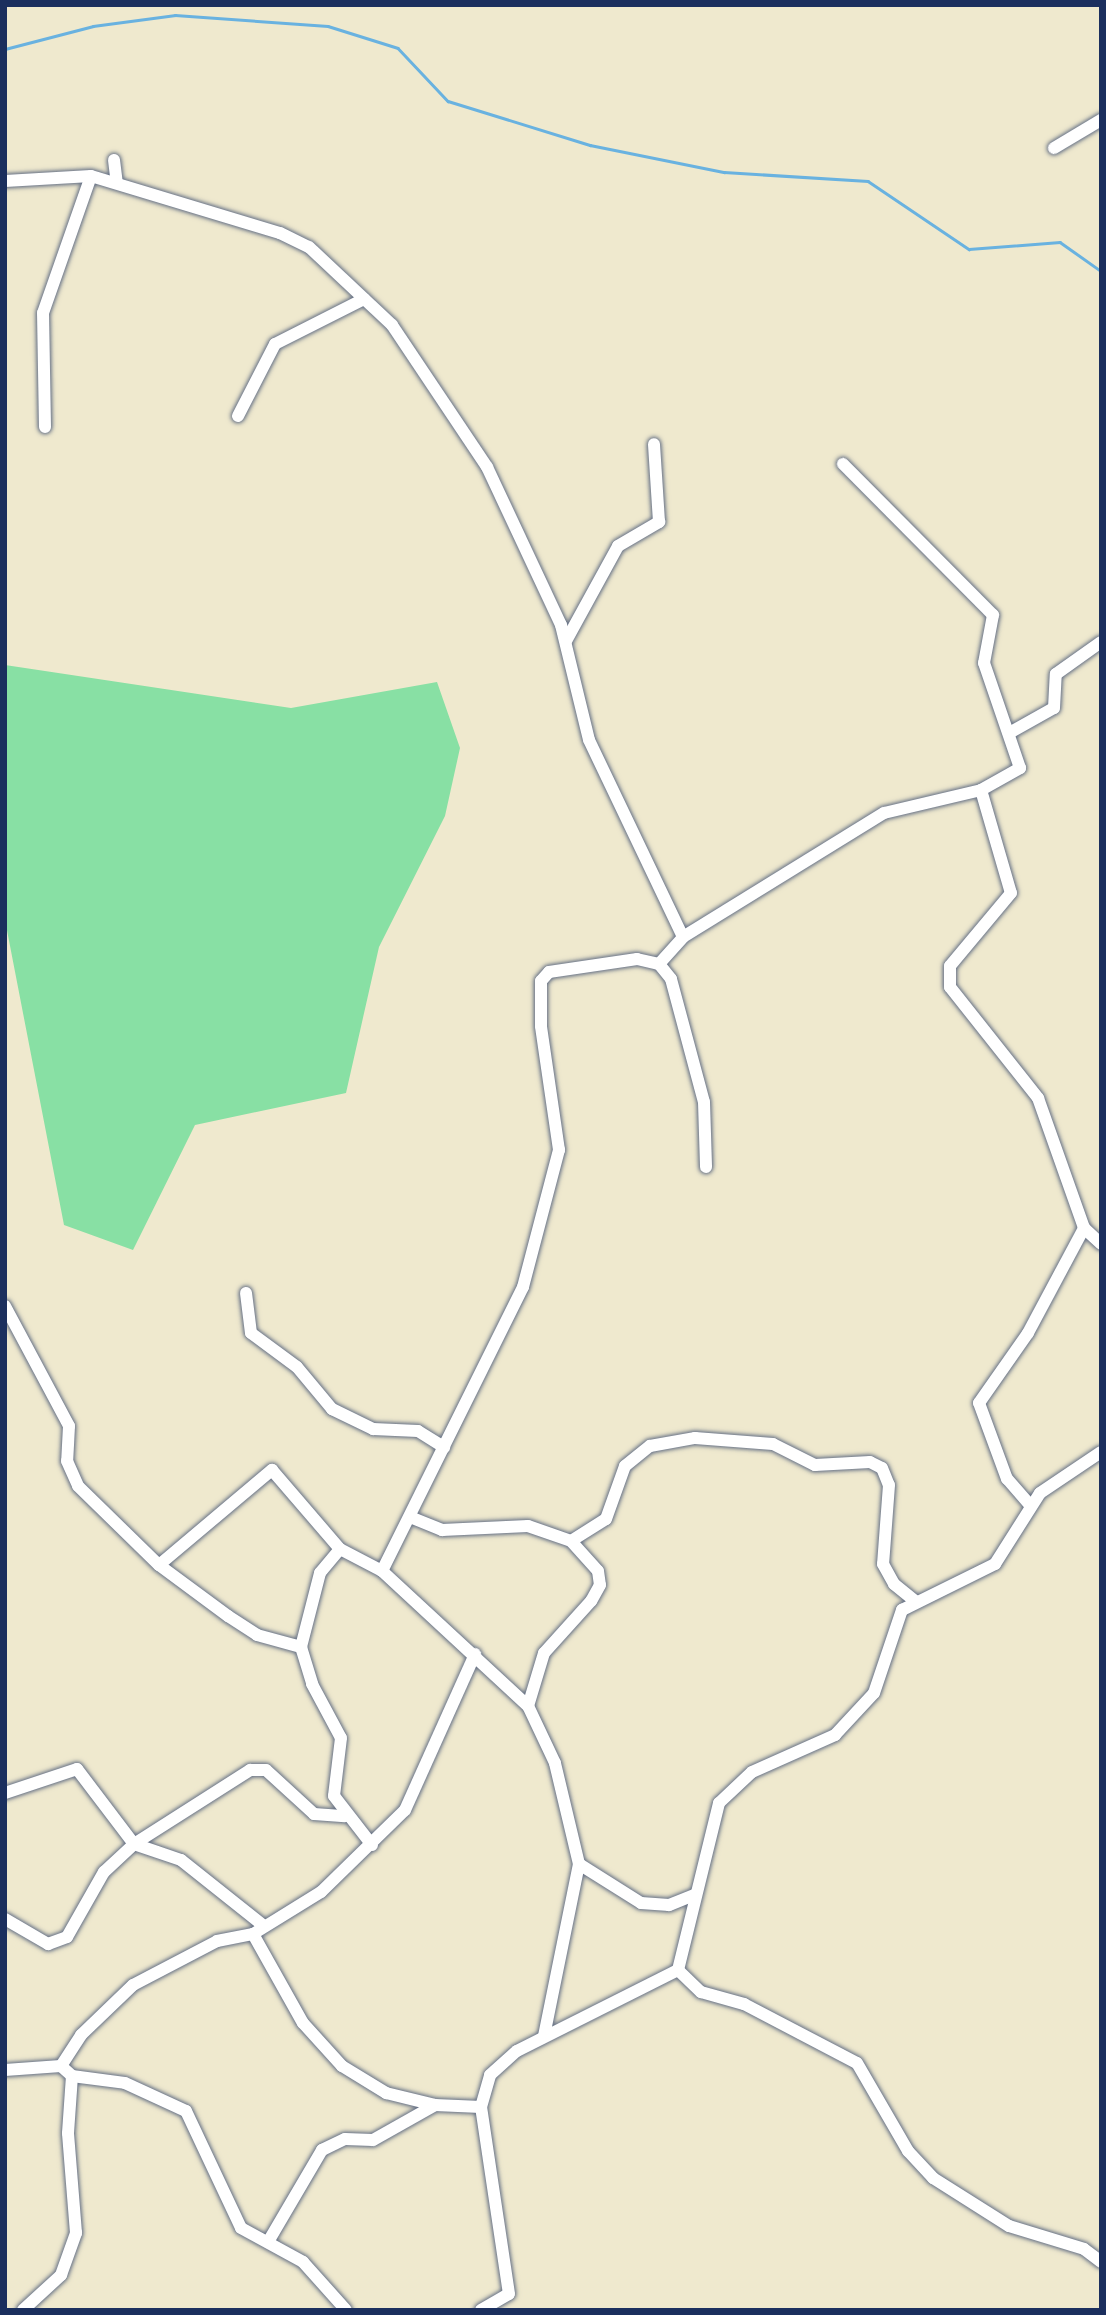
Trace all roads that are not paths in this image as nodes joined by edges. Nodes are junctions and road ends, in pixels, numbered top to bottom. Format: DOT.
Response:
graph roads {
  1 [pos="1101,120"];
  2 [pos="1054,148"];
  3 [pos="96,177"];
  4 [pos="5,181"];
  5 [pos="117,183"];
  6 [pos="364,299"];
  7 [pos="238,416"];
  8 [pos="45,427"];
  9 [pos="654,444"];
  10 [pos="844,464"];
  11 [pos="566,641"];
  12 [pos="1101,642"];
  13 [pos="1011,732"];
  14 [pos="981,790"];
  15 [pos="683,937"];
  16 [pos="659,964"];
  17 [pos="706,1167"];
  18 [pos="1084,1228"];
  19 [pos="1101,1244"];
  20 [pos="246,1293"];
  21 [pos="5,1306"];
  22 [pos="444,1447"];
  23 [pos="1101,1452"];
  24 [pos="1030,1505"];
  25 [pos="410,1517"];
  26 [pos="571,1541"];
  27 [pos="340,1549"];
  28 [pos="159,1565"];
  29 [pos="382,1571"];
  30 [pos="915,1601"];
  31 [pos="301,1647"];
  32 [pos="475,1654"];
  33 [pos="528,1706"];
  34 [pos="5,1793"];
  35 [pos="345,1816"];
  36 [pos="134,1844"];
  37 [pos="372,1845"];
  38 [pos="579,1864"];
  39 [pos="694,1895"];
  40 [pos="5,1919"];
  41 [pos="264,1926"];
  42 [pos="253,1934"];
  43 [pos="678,1970"];
  44 [pos="544,2036"];
  45 [pos="61,2066"];
  46 [pos="5,2070"];
  47 [pos="72,2076"];
  48 [pos="435,2105"];
  49 [pos="481,2107"];
  50 [pos="268,2242"];
  51 [pos="1101,2262"];
  52 [pos="23,2310"];
  53 [pos="346,2310"];
  54 [pos="481,2310"];
  1 -- 2 [label="street"];
  3 -- 4 [label="street"];
  3 -- 5 [label="street"];
  3 -- 5 [label="street"];
  3 -- 8 [label="street"];
  5 -- 6 [label="street"];
  6 -- 7 [label="street"];
  6 -- 11 [label="street"];
  9 -- 11 [label="street"];
  10 -- 13 [label="street"];
  11 -- 15 [label="street"];
  12 -- 13 [label="street"];
  13 -- 14 [label="street"];
  14 -- 15 [label="street"];
  14 -- 18 [label="street"];
  15 -- 16 [label="street"];
  16 -- 17 [label="street"];
  16 -- 22 [label="street"];
  18 -- 19 [label="street"];
  18 -- 24 [label="street"];
  20 -- 22 [label="street"];
  21 -- 28 [label="street"];
  22 -- 25 [label="street"];
  23 -- 24 [label="street"];
  24 -- 30 [label="street"];
  25 -- 26 [label="street"];
  25 -- 29 [label="street"];
  26 -- 30 [label="street"];
  26 -- 33 [label="street"];
  27 -- 28 [label="street"];
  27 -- 29 [label="street"];
  27 -- 31 [label="street"];
  28 -- 31 [label="street"];
  29 -- 32 [label="street"];
  30 -- 39 [label="street"];
  31 -- 35 [label="street"];
  32 -- 33 [label="street"];
  32 -- 37 [label="street"];
  33 -- 38 [label="street"];
  34 -- 36 [label="street"];
  35 -- 36 [label="street"];
  35 -- 37 [label="street"];
  36 -- 40 [label="street"];
  36 -- 41 [label="street"];
  37 -- 41 [label="street"];
  38 -- 39 [label="street"];
  38 -- 44 [label="street"];
  39 -- 43 [label="street"];
  41 -- 42 [label="street"];
  42 -- 45 [label="street"];
  42 -- 48 [label="street"];
  43 -- 44 [label="street"];
  43 -- 51 [label="street"];
  44 -- 49 [label="street"];
  45 -- 46 [label="street"];
  45 -- 47 [label="street"];
  47 -- 50 [label="street"];
  47 -- 52 [label="street"];
  48 -- 49 [label="street"];
  48 -- 50 [label="street"];
  49 -- 54 [label="street"];
  50 -- 53 [label="street"];
}
